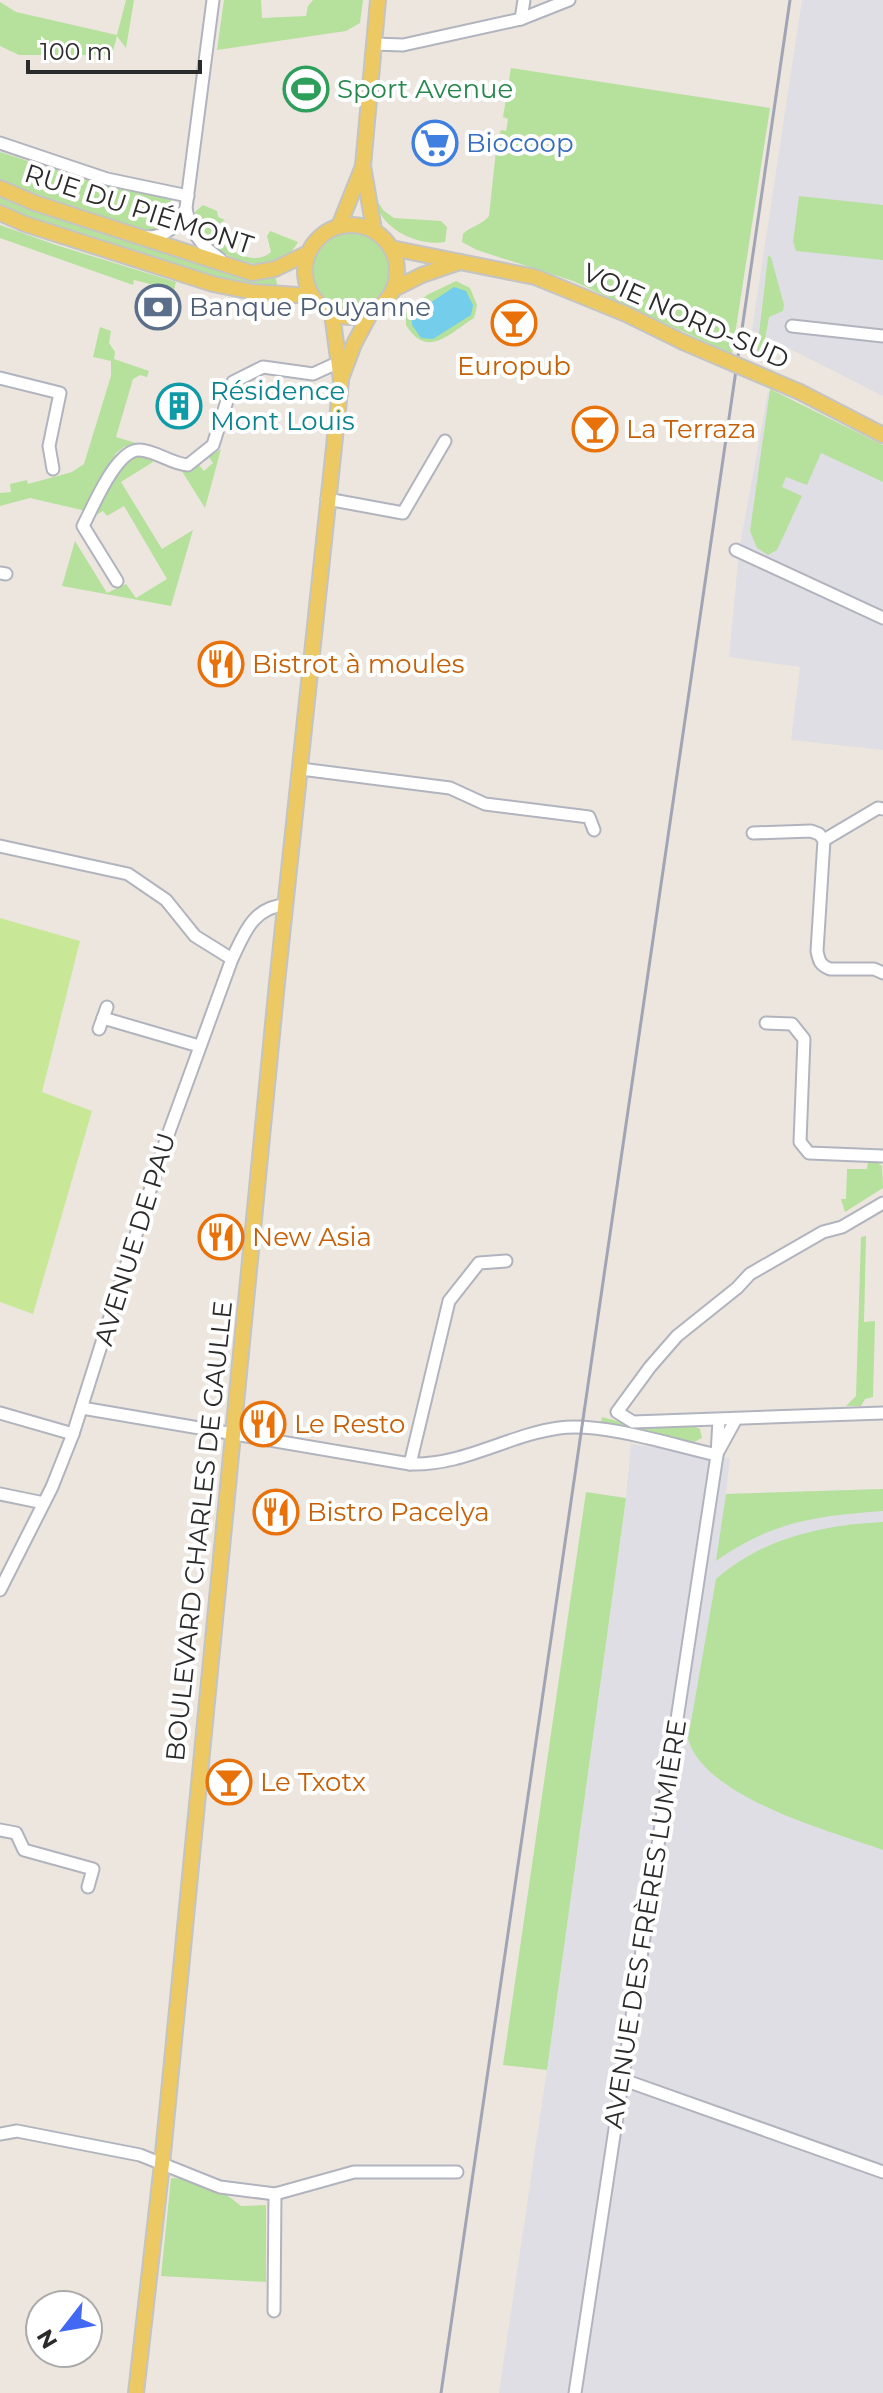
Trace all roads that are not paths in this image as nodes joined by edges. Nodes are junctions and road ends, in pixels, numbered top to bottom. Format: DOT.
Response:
graph roads {
  1 [pos="213,0"];
  2 [pos="378,0"];
  3 [pos="524,0"];
  4 [pos="569,0"];
  5 [pos="521,19"];
  6 [pos="374,44"];
  7 [pos="0,143"];
  8 [pos="363,166"];
  9 [pos="0,188"];
  10 [pos="187,202"];
  11 [pos="0,213"];
  12 [pos="339,226"];
  13 [pos="374,230"];
  14 [pos="138,238"];
  15 [pos="391,248"];
  16 [pos="308,253"];
  17 [pos="462,261"];
  18 [pos="233,268"];
  19 [pos="394,289"];
  20 [pos="312,296"];
  21 [pos="332,313"];
  22 [pos="370,314"];
  23 [pos="792,326"];
  24 [pos="883,336"];
  25 [pos="339,362"];
  26 [pos="0,378"];
  27 [pos="341,381"];
  28 [pos="883,435"];
  29 [pos="445,441"];
  30 [pos="53,469"];
  31 [pos="327,499"];
  32 [pos="736,550"];
  33 [pos="117,581"];
  34 [pos="883,618"];
  35 [pos="301,769"];
  36 [pos="883,809"];
  37 [pos="594,830"];
  38 [pos="753,833"];
  39 [pos="824,840"];
  40 [pos="0,846"];
  41 [pos="285,905"];
  42 [pos="232,959"];
  43 [pos="883,973"];
  44 [pos="103,1018"];
  45 [pos="766,1023"];
  46 [pos="199,1046"];
  47 [pos="883,1156"];
  48 [pos="883,1203"];
  49 [pos="506,1261"];
  50 [pos="82,1408"];
  51 [pos="0,1413"];
  52 [pos="883,1413"];
  53 [pos="736,1419"];
  54 [pos="719,1420"];
  55 [pos="73,1434"];
  56 [pos="232,1435"];
  57 [pos="717,1455"];
  58 [pos="410,1464"];
  59 [pos="0,1494"];
  60 [pos="44,1503"];
  61 [pos="0,1590"];
  62 [pos="0,1830"];
  63 [pos="88,1887"];
  64 [pos="621,2079"];
  65 [pos="0,2134"];
  66 [pos="162,2164"];
  67 [pos="457,2172"];
  68 [pos="883,2172"];
  69 [pos="275,2194"];
  70 [pos="274,2311"];
  71 [pos="136,2393"];
  72 [pos="575,2393"];
  1 -- 10 [label="street"];
  2 -- 6 [label="main road"];
  3 -- 5 [label="street"];
  4 -- 5 [label="street"];
  5 -- 6 [label="street"];
  6 -- 8 [label="main road"];
  7 -- 10 [label="street, RUE DU PIÉMONT"];
  8 -- 12 [label="main road"];
  8 -- 13 [label="main road"];
  9 -- 14 [label="main road, RUE DU PIÉMONT"];
  10 -- 14 [label="street"];
  10 -- 18 [label="street"];
  11 -- 20 [label="main road, RUE DU PIÉMONT"];
  12 -- 13 [label="main road"];
  12 -- 16 [label="main road"];
  13 -- 15 [label="main road"];
  14 -- 18 [label="main road, RUE DU PIÉMONT"];
  15 -- 17 [label="main road, VOIE NORD-SUD"];
  15 -- 19 [label="main road"];
  16 -- 18 [label="main road, RUE DU PIÉMONT"];
  16 -- 20 [label="main road"];
  17 -- 19 [label="main road"];
  17 -- 28 [label="main road, VOIE NORD-SUD, bridge"];
  19 -- 22 [label="main road"];
  20 -- 21 [label="main road"];
  21 -- 22 [label="main road"];
  21 -- 25 [label="main road"];
  22 -- 27 [label="main road"];
  23 -- 24 [label="street"];
  25 -- 27 [label="main road"];
  25 -- 33 [label="street"];
  26 -- 30 [label="street"];
  27 -- 31 [label="main road, BOULEVARD CHARLES DE GAULLE"];
  29 -- 31 [label="street"];
  31 -- 35 [label="main road, BOULEVARD CHARLES DE GAULLE"];
  32 -- 34 [label="street"];
  35 -- 37 [label="street"];
  35 -- 41 [label="main road, BOULEVARD CHARLES DE GAULLE"];
  36 -- 39 [label="street"];
  38 -- 39 [label="street"];
  39 -- 43 [label="street"];
  40 -- 42 [label="street"];
  41 -- 42 [label="street, AVENUE DE PAU"];
  41 -- 56 [label="main road, BOULEVARD CHARLES DE GAULLE"];
  42 -- 46 [label="street, AVENUE DE PAU"];
  44 -- 46 [label="street"];
  45 -- 47 [label="street"];
  46 -- 50 [label="street, AVENUE DE PAU"];
  48 -- 54 [label="street"];
  49 -- 58 [label="street"];
  50 -- 55 [label="street, AVENUE DE PAU"];
  50 -- 56 [label="street"];
  51 -- 55 [label="street"];
  52 -- 53 [label="street"];
  53 -- 54 [label="street"];
  53 -- 57 [label="street"];
  54 -- 57 [label="street"];
  55 -- 60 [label="street, AVENUE DE PAU"];
  56 -- 58 [label="street"];
  56 -- 66 [label="main road, BOULEVARD CHARLES DE GAULLE"];
  57 -- 58 [label="street"];
  57 -- 64 [label="street, AVENUE DES FRÈRES LUMIÈRE"];
  59 -- 60 [label="street"];
  60 -- 61 [label="street, AVENUE DE PAU"];
  62 -- 63 [label="street"];
  64 -- 68 [label="street"];
  64 -- 72 [label="street, AVENUE DES FRÈRES LUMIÈRE"];
  65 -- 66 [label="street"];
  66 -- 69 [label="street"];
  66 -- 71 [label="main road, BOULEVARD CHARLES DE GAULLE"];
  67 -- 69 [label="street"];
  69 -- 70 [label="street"];
}
